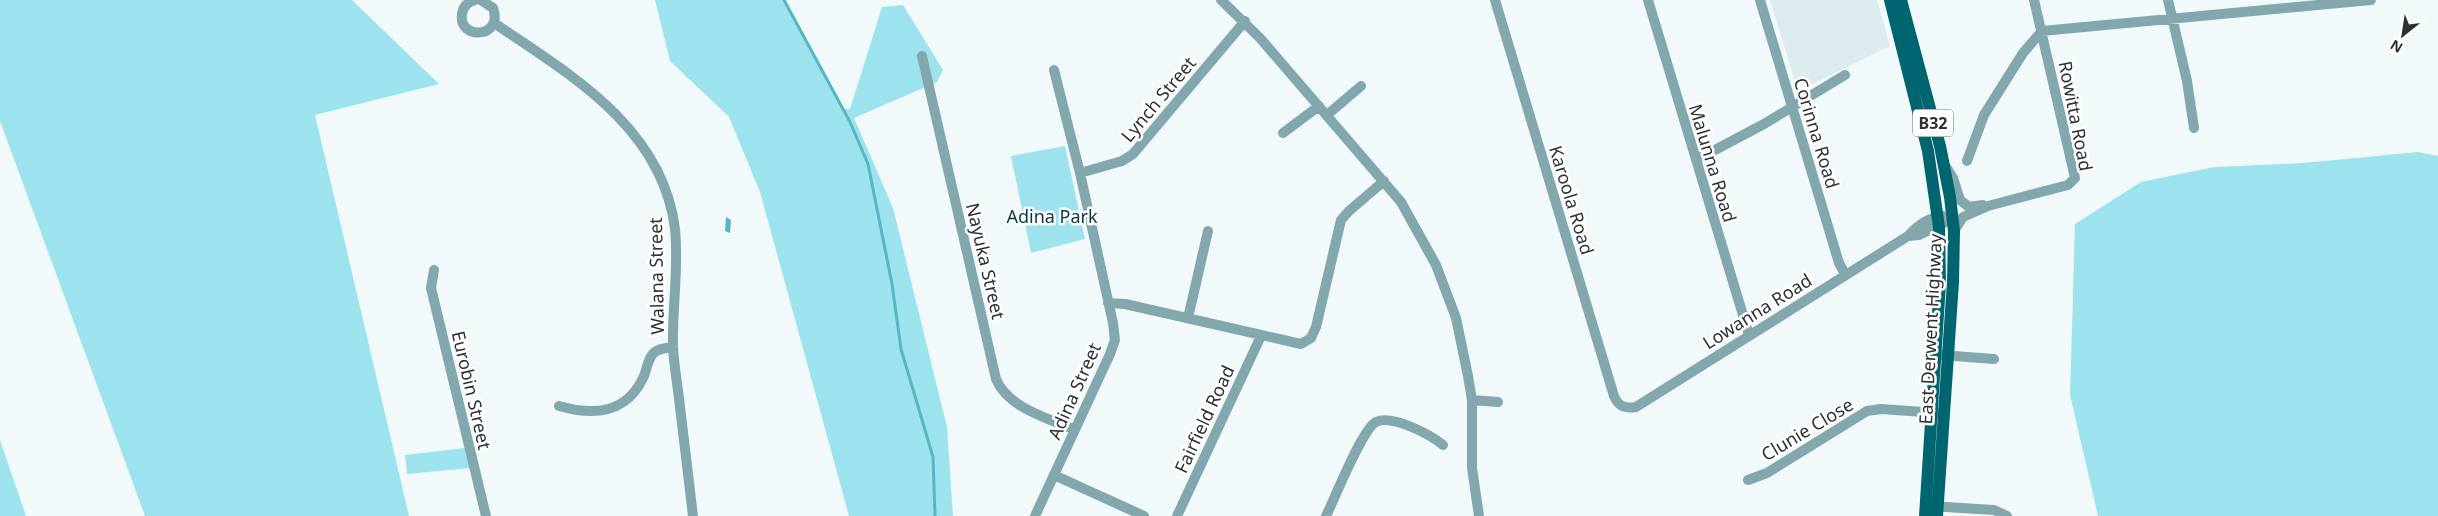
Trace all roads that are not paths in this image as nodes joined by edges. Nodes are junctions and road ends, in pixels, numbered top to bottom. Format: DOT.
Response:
graph roads {
  1 [pos="475,0"];
  2 [pos="481,0"];
  3 [pos="1221,0"];
  4 [pos="1495,0"];
  5 [pos="1648,0"];
  6 [pos="1760,0"];
  7 [pos="1890,0"];
  8 [pos="1901,0"];
  9 [pos="2034,0"];
  10 [pos="2168,0"];
  11 [pos="2372,0"];
  12 [pos="2173,18"];
  13 [pos="1245,21"];
  14 [pos="494,23"];
  15 [pos="2042,31"];
  16 [pos="922,56"];
  17 [pos="1054,70"];
  18 [pos="1844,75"];
  19 [pos="1360,86"];
  20 [pos="1319,106"];
  21 [pos="1792,107"];
  22 [pos="1327,115"];
  23 [pos="2194,128"];
  24 [pos="1283,133"];
  25 [pos="1696,160"];
  26 [pos="1967,160"];
  27 [pos="1943,162"];
  28 [pos="1080,173"];
  29 [pos="1384,181"];
  30 [pos="1988,206"];
  31 [pos="1952,216"];
  32 [pos="1938,222"];
  33 [pos="1208,230"];
  34 [pos="1954,231"];
  35 [pos="434,270"];
  36 [pos="1845,274"];
  37 [pos="1108,303"];
  38 [pos="1188,318"];
  39 [pos="1749,334"];
  40 [pos="1261,336"];
  41 [pos="673,347"];
  42 [pos="1942,355"];
  43 [pos="1994,359"];
  44 [pos="1472,400"];
  45 [pos="1498,402"];
  46 [pos="559,406"];
  47 [pos="1622,407"];
  48 [pos="1938,413"];
  49 [pos="1075,430"];
  50 [pos="1443,445"];
  51 [pos="1054,475"];
  52 [pos="1748,480"];
  53 [pos="1931,511"];
  54 [pos="486,516"];
  55 [pos="693,516"];
  56 [pos="1035,516"];
  57 [pos="1144,516"];
  58 [pos="1177,516"];
  59 [pos="1326,516"];
  60 [pos="1479,516"];
  61 [pos="2007,516"];
  1 -- 14 [label="street"];
  2 -- 14 [label="street"];
  3 -- 13 [label="street"];
  4 -- 47 [label="street, Karoola Road"];
  5 -- 25 [label="street, Malunna Road"];
  6 -- 21 [label="street, Corinna Road"];
  7 -- 32 [label="main road, East Derwent Highway / B32"];
  8 -- 27 [label="main road, East Derwent Highway / B32"];
  9 -- 15 [label="street, Rowitta Road"];
  10 -- 12 [label="street"];
  11 -- 12 [label="street"];
  12 -- 15 [label="street"];
  12 -- 23 [label="street"];
  13 -- 20 [label="street"];
  13 -- 28 [label="street, Lynch Street"];
  14 -- 41 [label="street, Walana Street"];
  15 -- 26 [label="street"];
  15 -- 30 [label="street, Rowitta Road"];
  16 -- 49 [label="street, Nayuka Street"];
  17 -- 28 [label="street, Adina Street"];
  18 -- 21 [label="street"];
  19 -- 22 [label="street"];
  20 -- 22 [label="street"];
  20 -- 24 [label="street"];
  21 -- 25 [label="street"];
  21 -- 36 [label="street, Corinna Road"];
  22 -- 29 [label="street"];
  25 -- 39 [label="street, Malunna Road"];
  27 -- 30 [label="street, Rowitta Road"];
  27 -- 31 [label="main road, East Derwent Highway / B32"];
  28 -- 37 [label="street, Adina Street"];
  29 -- 40 [label="street"];
  29 -- 44 [label="street"];
  30 -- 34 [label="street, Rowitta Road"];
  31 -- 32 [label="street, Lowanna Road"];
  31 -- 34 [label="main road, East Derwent Highway / B32"];
  32 -- 36 [label="street, Lowanna Road"];
  32 -- 42 [label="main road, East Derwent Highway / B32"];
  33 -- 38 [label="street"];
  34 -- 42 [label="main road, East Derwent Highway / B32"];
  35 -- 54 [label="street, Eurobin Street"];
  36 -- 39 [label="street, Lowanna Road"];
  37 -- 38 [label="street"];
  37 -- 49 [label="street, Adina Street"];
  38 -- 40 [label="street"];
  39 -- 47 [label="street, Lowanna Road"];
  40 -- 58 [label="street, Fairfield Road"];
  41 -- 46 [label="street"];
  41 -- 55 [label="street, Walana Street"];
  42 -- 43 [label="street"];
  42 -- 48 [label="main road, East Derwent Highway / B32"];
  44 -- 45 [label="street"];
  44 -- 60 [label="street"];
  48 -- 52 [label="street, Clunie Close"];
  48 -- 53 [label="main road, East Derwent Highway / B32"];
  49 -- 51 [label="street, Adina Street"];
  50 -- 59 [label="street"];
  51 -- 56 [label="street, Adina Street"];
  51 -- 57 [label="street"];
  53 -- 61 [label="street"];
}
